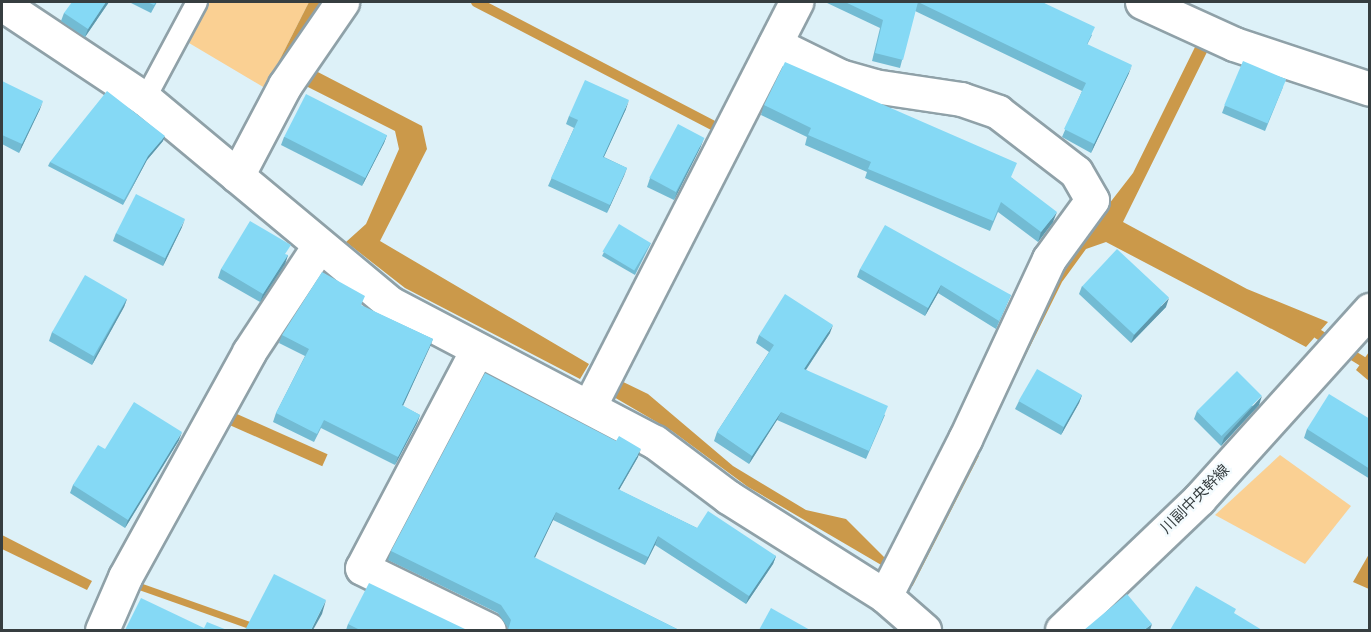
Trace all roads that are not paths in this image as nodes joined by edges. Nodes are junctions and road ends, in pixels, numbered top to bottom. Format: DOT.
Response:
graph roads {
  1 [pos="197,2"];
  2 [pos="342,2"];
  3 [pos="796,2"];
  4 [pos="1142,2"];
  5 [pos="2,4"];
  6 [pos="775,44"];
  7 [pos="1370,89"];
  8 [pos="145,99"];
  9 [pos="237,176"];
  10 [pos="319,246"];
  11 [pos="1363,319"];
  12 [pos="477,350"];
  13 [pos="590,405"];
  14 [pos="904,619"];
  15 [pos="102,630"];
  16 [pos="489,630"];
  17 [pos="1062,630"];
  1 -- 8 [label="lane"];
  2 -- 9 [label="street"];
  3 -- 6 [label="street"];
  4 -- 7 [label="street"];
  5 -- 8 [label="street"];
  6 -- 13 [label="street"];
  6 -- 14 [label="street"];
  8 -- 9 [label="street"];
  9 -- 10 [label="street"];
  10 -- 12 [label="street"];
  10 -- 15 [label="street"];
  11 -- 17 [label="street, 川副中央幹線"];
  12 -- 13 [label="street"];
  12 -- 16 [label="street"];
  13 -- 14 [label="street"];
}
